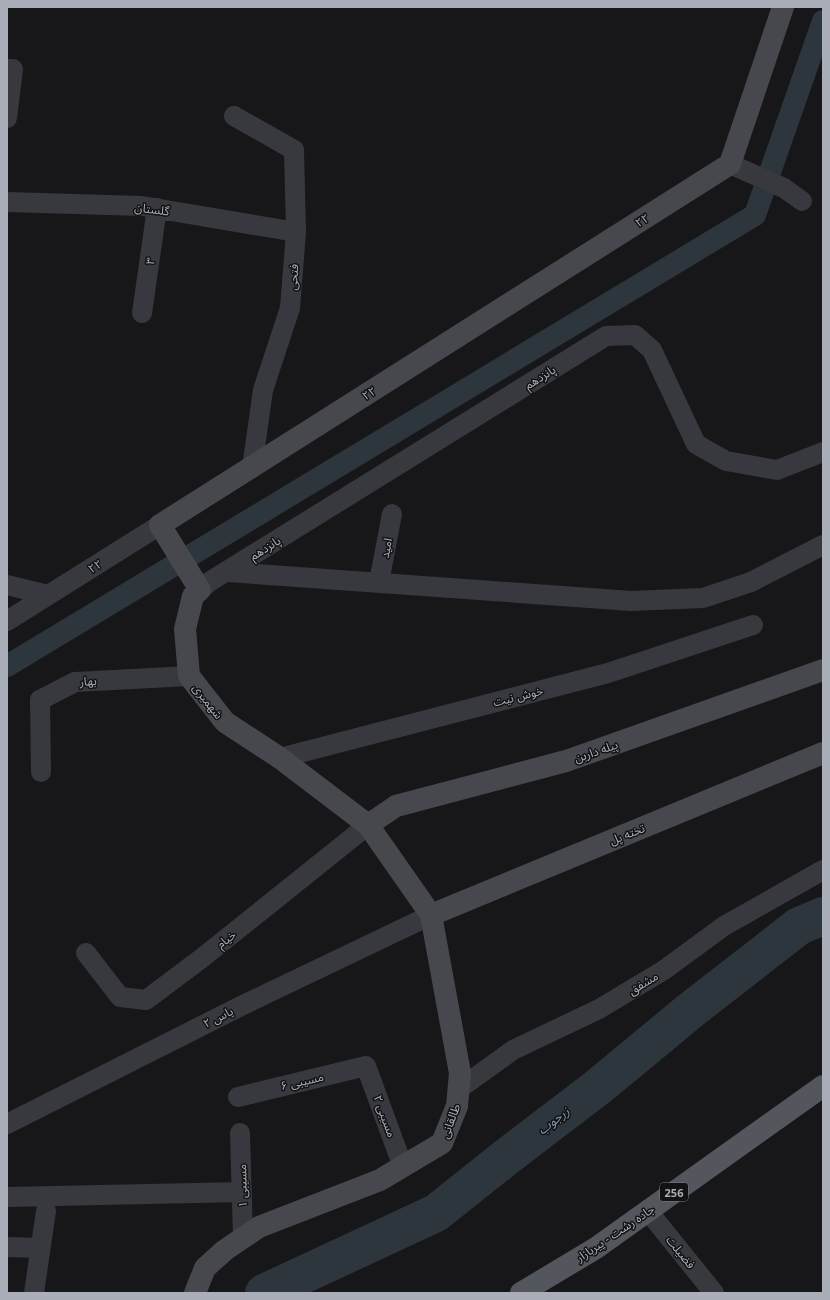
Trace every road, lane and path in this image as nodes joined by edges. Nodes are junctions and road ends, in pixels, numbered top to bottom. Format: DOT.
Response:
graph roads {
  1 [pos="784,7"];
  2 [pos="7,69"];
  3 [pos="234,116"];
  4 [pos="7,118"];
  5 [pos="730,164"];
  6 [pos="802,201"];
  7 [pos="7,202"];
  8 [pos="157,208"];
  9 [pos="296,232"];
  10 [pos="142,313"];
  11 [pos="823,452"];
  12 [pos="252,468"];
  13 [pos="392,514"];
  14 [pos="160,525"];
  15 [pos="823,546"];
  16 [pos="228,572"];
  17 [pos="379,582"];
  18 [pos="7,585"];
  19 [pos="200,590"];
  20 [pos="48,595"];
  21 [pos="7,621"];
  22 [pos="753,625"];
  23 [pos="823,670"];
  24 [pos="189,676"];
  25 [pos="823,753"];
  26 [pos="280,758"];
  27 [pos="42,772"];
  28 [pos="368,825"];
  29 [pos="823,870"];
  30 [pos="431,915"];
  31 [pos="86,953"];
  32 [pos="366,1066"];
  33 [pos="823,1086"];
  34 [pos="459,1089"];
  35 [pos="238,1097"];
  36 [pos="7,1124"];
  37 [pos="240,1133"];
  38 [pos="403,1167"];
  39 [pos="242,1192"];
  40 [pos="7,1197"];
  41 [pos="46,1211"];
  42 [pos="648,1211"];
  43 [pos="243,1238"];
  44 [pos="7,1247"];
  45 [pos="40,1248"];
  46 [pos="34,1293"];
  47 [pos="195,1293"];
  48 [pos="521,1293"];
  49 [pos="714,1293"];
  1 -- 5 [label="main road"];
  2 -- 4 [label="street"];
  3 -- 9 [label="street, فتحی"];
  5 -- 6 [label="street"];
  5 -- 12 [label="main road, ۲۲"];
  7 -- 8 [label="street, گلستان"];
  8 -- 9 [label="street, گلستان"];
  8 -- 10 [label="street, ۳"];
  9 -- 12 [label="street, فتحی"];
  11 -- 16 [label="street, پانزدهم"];
  12 -- 14 [label="main road, ۲۲"];
  13 -- 17 [label="street, امید"];
  14 -- 19 [label="main road"];
  14 -- 20 [label="street, ۲۲"];
  15 -- 17 [label="street"];
  16 -- 17 [label="street"];
  16 -- 19 [label="street, شهمیری"];
  18 -- 20 [label="street"];
  19 -- 24 [label="main road, شهمیری"];
  20 -- 21 [label="street, ۲۲"];
  22 -- 26 [label="street, خوش نیت"];
  23 -- 28 [label="main road, پیله داربن"];
  24 -- 26 [label="main road, شهمیری"];
  24 -- 27 [label="street, بهار"];
  25 -- 30 [label="main road, تخته پل"];
  26 -- 28 [label="main road, شهمیری"];
  28 -- 30 [label="main road, طالقانی"];
  28 -- 31 [label="street, خیام"];
  29 -- 34 [label="street, مشفق"];
  30 -- 34 [label="main road, طالقانی"];
  30 -- 36 [label="street, یاس ۲"];
  32 -- 35 [label="street, مسیبی ۶"];
  32 -- 38 [label="street, مسیبی ۲"];
  33 -- 42 [label="main road, جاده رشت - پیربازار / 256"];
  34 -- 38 [label="main road, طالقانی"];
  37 -- 39 [label="street, مسیبی ۱"];
  38 -- 43 [label="main road, طالقانی"];
  39 -- 40 [label="street"];
  39 -- 43 [label="street, مسیبی ۱"];
  41 -- 45 [label="street"];
  42 -- 48 [label="main road, جاده رشت - پیربازار / 256"];
  42 -- 49 [label="street, فضیلت"];
  43 -- 47 [label="main road, طالقانی"];
  44 -- 45 [label="street"];
  45 -- 46 [label="street"];
}
